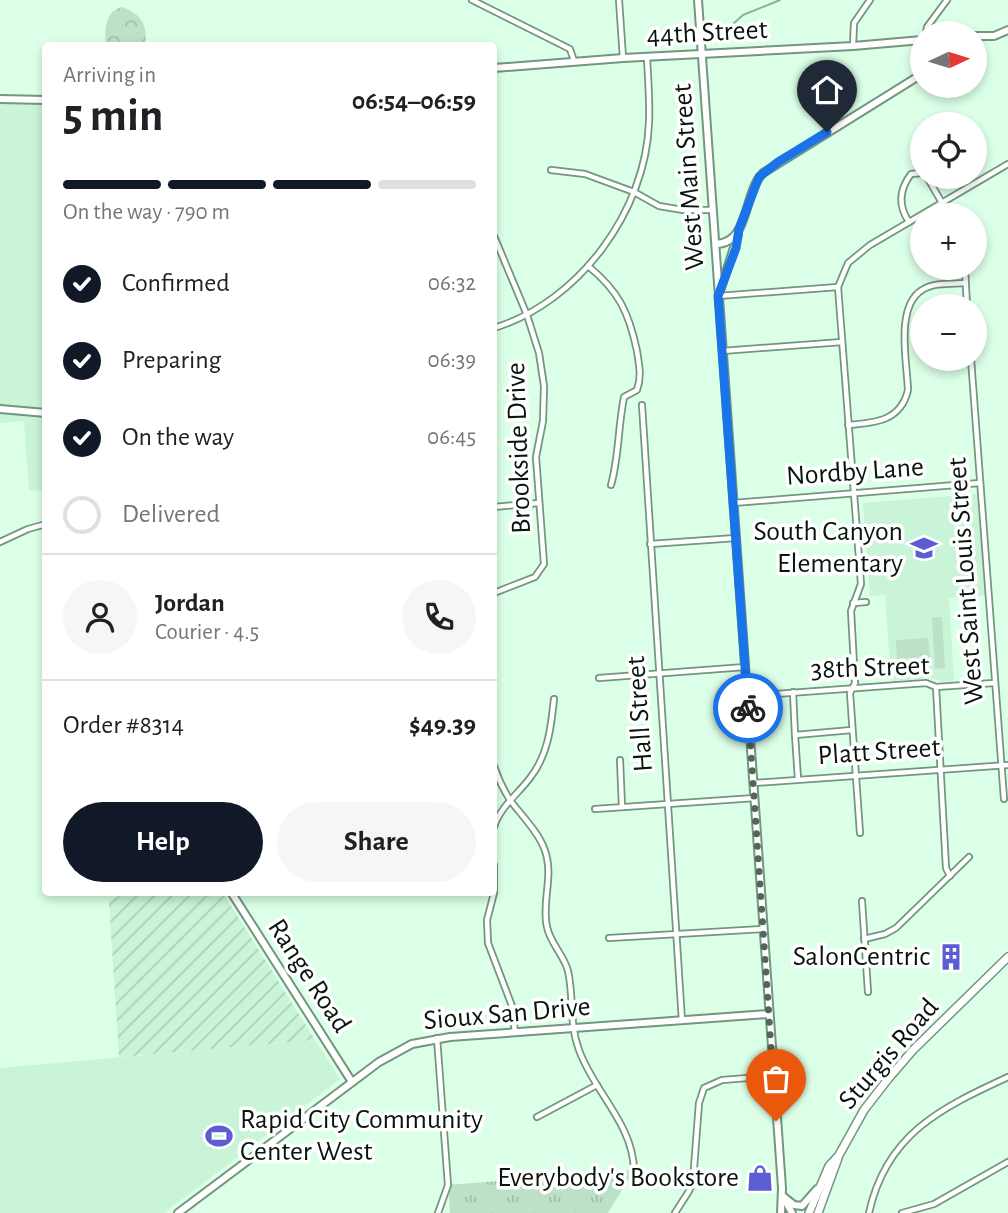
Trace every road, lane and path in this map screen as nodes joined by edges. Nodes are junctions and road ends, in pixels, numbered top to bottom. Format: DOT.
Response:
graph roads {
  1 [pos="472,0"];
  2 [pos="619,0"];
  3 [pos="698,0"];
  4 [pos="870,0"];
  5 [pos="947,0"];
  6 [pos="931,21"];
  7 [pos="1008,32"];
  8 [pos="987,36"];
  9 [pos="994,36"];
  10 [pos="987,38"];
  11 [pos="910,41"];
  12 [pos="853,46"];
  13 [pos="701,55"];
  14 [pos="647,57"];
  15 [pos="623,58"];
  16 [pos="574,62"];
  17 [pos="497,68"];
  18 [pos="910,81"];
  19 [pos="0,99"];
  20 [pos="42,100"];
  21 [pos="1008,164"];
  22 [pos="551,170"];
  23 [pos="910,176"];
  24 [pos="934,189"];
  25 [pos="634,192"];
  26 [pos="943,203"];
  27 [pos="713,210"];
  28 [pos="909,222"];
  29 [pos="739,229"];
  30 [pos="497,243"];
  31 [pos="716,244"];
  32 [pos="588,266"];
  33 [pos="965,283"];
  34 [pos="838,287"];
  35 [pos="966,294"];
  36 [pos="718,296"];
  37 [pos="527,315"];
  38 [pos="497,327"];
  39 [pos="842,342"];
  40 [pos="722,351"];
  41 [pos="972,371"];
  42 [pos="642,405"];
  43 [pos="0,409"];
  44 [pos="42,413"];
  45 [pos="848,425"];
  46 [pos="980,483"];
  47 [pos="611,485"];
  48 [pos="852,493"];
  49 [pos="539,503"];
  50 [pos="733,503"];
  51 [pos="497,507"];
  52 [pos="42,525"];
  53 [pos="737,538"];
  54 [pos="0,542"];
  55 [pos="650,544"];
  56 [pos="497,592"];
  57 [pos="866,602"];
  58 [pos="853,603"];
  59 [pos="745,667"];
  60 [pos="659,674"];
  61 [pos="599,678"];
  62 [pos="994,683"];
  63 [pos="936,687"];
  64 [pos="853,688"];
  65 [pos="793,692"];
  66 [pos="748,696"];
  67 [pos="554,699"];
  68 [pos="852,730"];
  69 [pos="794,735"];
  70 [pos="620,760"];
  71 [pos="1001,765"];
  72 [pos="1008,765"];
  73 [pos="940,769"];
  74 [pos="497,772"];
  75 [pos="855,775"];
  76 [pos="798,779"];
  77 [pos="754,783"];
  78 [pos="755,798"];
  79 [pos="1004,799"];
  80 [pos="511,800"];
  81 [pos="667,804"];
  82 [pos="622,807"];
  83 [pos="594,809"];
  84 [pos="497,817"];
  85 [pos="860,833"];
  86 [pos="969,858"];
  87 [pos="950,876"];
  88 [pos="234,896"];
  89 [pos="493,896"];
  90 [pos="862,901"];
  91 [pos="763,929"];
  92 [pos="676,933"];
  93 [pos="609,938"];
  94 [pos="864,939"];
  95 [pos="1008,957"];
  96 [pos="868,992"];
  97 [pos="769,1014"];
  98 [pos="682,1021"];
  99 [pos="573,1028"];
  100 [pos="515,1032"];
  101 [pos="437,1038"];
  102 [pos="773,1076"];
  103 [pos="1008,1077"];
  104 [pos="352,1082"];
  105 [pos="597,1085"];
  106 [pos="537,1117"];
  107 [pos="839,1155"];
  108 [pos="1008,1162"];
  109 [pos="634,1170"];
  110 [pos="818,1187"];
  111 [pos="782,1188"];
  112 [pos="784,1197"];
  113 [pos="178,1213"];
  114 [pos="438,1213"];
  115 [pos="675,1213"];
  116 [pos="780,1213"];
  117 [pos="792,1213"];
  118 [pos="809,1213"];
  119 [pos="818,1213"];
  120 [pos="869,1213"];
  121 [pos="902,1213"];
  1 -- 16 [label="street"];
  2 -- 15 [label="street"];
  3 -- 13 [label="street, West Main Street"];
  4 -- 12 [label="street"];
  5 -- 6 [label="street"];
  7 -- 9 [label="street"];
  8 -- 9 [label="street"];
  9 -- 10 [label="street"];
  11 -- 12 [label="street, 44th Street"];
  12 -- 13 [label="street, 44th Street"];
  13 -- 14 [label="street, 44th Street"];
  13 -- 27 [label="street, West Main Street"];
  14 -- 15 [label="street, 44th Street"];
  14 -- 25 [label="street"];
  15 -- 16 [label="street, 44th Street"];
  16 -- 17 [label="street, 44th Street"];
  18 -- 29 [label="street"];
  19 -- 20 [label="street"];
  21 -- 26 [label="street"];
  22 -- 25 [label="street"];
  23 -- 28 [label="street"];
  24 -- 26 [label="street"];
  25 -- 27 [label="street"];
  25 -- 32 [label="street"];
  27 -- 31 [label="street, West Main Street"];
  28 -- 34 [label="street"];
  29 -- 31 [label="street"];
  29 -- 36 [label="street"];
  30 -- 37 [label="street, Brookside Drive"];
  31 -- 36 [label="street, West Main Street"];
  32 -- 37 [label="street"];
  32 -- 47 [label="street"];
  33 -- 35 [label="street"];
  33 -- 45 [label="street"];
  34 -- 36 [label="street"];
  34 -- 39 [label="street"];
  36 -- 40 [label="street, West Main Street"];
  37 -- 38 [label="street"];
  37 -- 49 [label="street, Brookside Drive"];
  39 -- 40 [label="street"];
  39 -- 45 [label="street"];
  40 -- 50 [label="street, West Main Street"];
  41 -- 46 [label="street, West Saint Louis Street"];
  42 -- 55 [label="street, Hall Street"];
  43 -- 44 [label="street"];
  45 -- 48 [label="street"];
  46 -- 48 [label="street, Nordby Lane"];
  46 -- 62 [label="street, West Saint Louis Street"];
  48 -- 50 [label="street, Nordby Lane"];
  48 -- 58 [label="street"];
  49 -- 51 [label="street"];
  49 -- 56 [label="street, Brookside Drive"];
  50 -- 53 [label="street, West Main Street"];
  52 -- 54 [label="street"];
  53 -- 55 [label="street"];
  53 -- 59 [label="street, West Main Street"];
  55 -- 60 [label="street, Hall Street"];
  57 -- 58 [label="street"];
  58 -- 64 [label="street"];
  59 -- 60 [label="street"];
  59 -- 66 [label="street, West Main Street"];
  60 -- 61 [label="street"];
  60 -- 81 [label="street, Hall Street"];
  62 -- 63 [label="street, 38th Street"];
  62 -- 71 [label="street, West Saint Louis Street"];
  63 -- 64 [label="street, 38th Street"];
  63 -- 73 [label="street"];
  64 -- 65 [label="street, 38th Street"];
  64 -- 68 [label="street"];
  65 -- 66 [label="street, 38th Street"];
  65 -- 69 [label="street"];
  66 -- 77 [label="street, West Main Street"];
  67 -- 80 [label="street"];
  68 -- 69 [label="street"];
  68 -- 75 [label="street"];
  69 -- 76 [label="street"];
  70 -- 82 [label="street"];
  71 -- 72 [label="street, Platt Street"];
  71 -- 73 [label="street, Platt Street"];
  71 -- 79 [label="street, West Saint Louis Street"];
  73 -- 75 [label="street, Platt Street"];
  73 -- 87 [label="street"];
  74 -- 80 [label="street"];
  75 -- 76 [label="street, Platt Street"];
  75 -- 85 [label="street"];
  76 -- 77 [label="street, Platt Street"];
  77 -- 78 [label="street, West Main Street"];
  78 -- 81 [label="street"];
  78 -- 91 [label="street, West Main Street"];
  80 -- 84 [label="street"];
  80 -- 99 [label="street"];
  81 -- 82 [label="street"];
  81 -- 92 [label="street, Hall Street"];
  82 -- 83 [label="street"];
  86 -- 87 [label="street"];
  87 -- 94 [label="street"];
  88 -- 104 [label="street, Range Road"];
  89 -- 100 [label="street"];
  90 -- 94 [label="street"];
  91 -- 92 [label="street"];
  91 -- 97 [label="street, West Main Street"];
  92 -- 93 [label="street"];
  92 -- 98 [label="street, Hall Street"];
  94 -- 96 [label="street"];
  95 -- 107 [label="main road, Sturgis Road"];
  97 -- 98 [label="street, Sioux San Drive"];
  97 -- 102 [label="street, West Main Street"];
  98 -- 99 [label="street, Sioux San Drive"];
  99 -- 100 [label="street, Sioux San Drive"];
  99 -- 105 [label="street"];
  100 -- 101 [label="street, Sioux San Drive"];
  101 -- 104 [label="street, Sioux San Drive"];
  101 -- 114 [label="street"];
  102 -- 111 [label="street, West Main Street"];
  102 -- 115 [label="street"];
  103 -- 120 [label="street"];
  104 -- 113 [label="street, Sioux San Drive"];
  105 -- 106 [label="street"];
  105 -- 109 [label="street"];
  107 -- 110 [label="main road, Sturgis Road"];
  107 -- 119 [label="main road, Sturgis Road"];
  108 -- 121 [label="street"];
  110 -- 112 [label="street"];
  110 -- 118 [label="main road, Sturgis Road"];
  111 -- 112 [label="street, West Main Street"];
  111 -- 116 [label="street, West Main Street"];
  112 -- 117 [label="street, West Main Street"];
}
